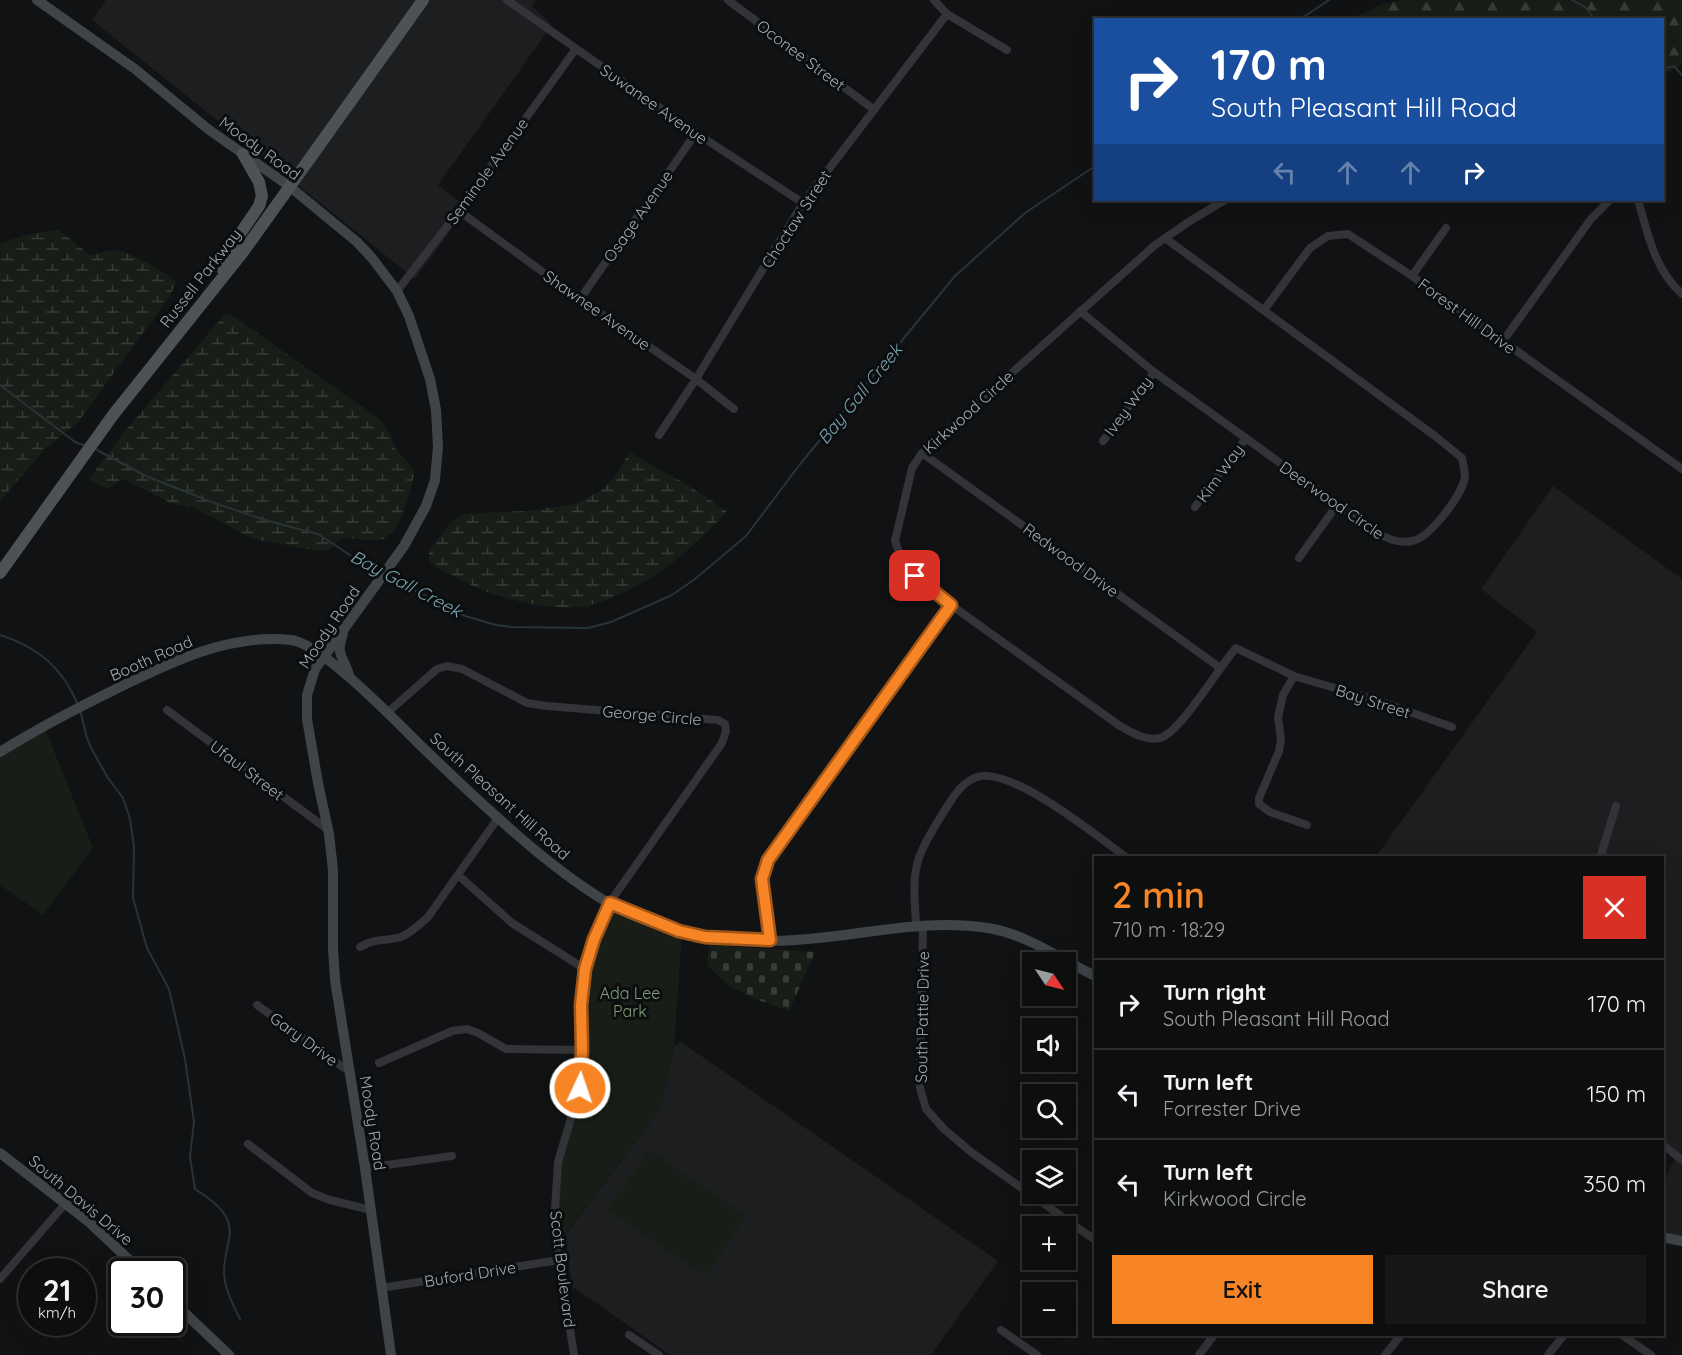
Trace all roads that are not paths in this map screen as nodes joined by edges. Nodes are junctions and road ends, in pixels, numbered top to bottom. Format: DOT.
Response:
graph roads {
  1 [pos="37,0"];
  2 [pos="423,0"];
  3 [pos="507,0"];
  4 [pos="728,0"];
  5 [pos="934,0"];
  6 [pos="947,14"];
  7 [pos="576,50"];
  8 [pos="1007,50"];
  9 [pos="873,109"];
  10 [pos="696,133"];
  11 [pos="243,154"];
  12 [pos="289,186"];
  13 [pos="1223,201"];
  14 [pos="1609,201"];
  15 [pos="1638,201"];
  16 [pos="803,203"];
  17 [pos="459,211"];
  18 [pos="1446,228"];
  19 [pos="1165,238"];
  20 [pos="1412,276"];
  21 [pos="214,290"];
  22 [pos="397,291"];
  23 [pos="1682,294"];
  24 [pos="580,299"];
  25 [pos="1264,310"];
  26 [pos="1080,311"];
  27 [pos="1503,341"];
  28 [pos="1154,372"];
  29 [pos="696,380"];
  30 [pos="734,409"];
  31 [pos="659,435"];
  32 [pos="1245,438"];
  33 [pos="1103,441"];
  34 [pos="922,453"];
  35 [pos="1682,470"];
  36 [pos="1337,505"];
  37 [pos="1195,507"];
  38 [pos="1299,558"];
  39 [pos="0,573"];
  40 [pos="951,605"];
  41 [pos="347,624"];
  42 [pos="324,657"];
  43 [pos="1219,667"];
  44 [pos="1294,676"];
  45 [pos="350,678"];
  46 [pos="167,710"];
  47 [pos="387,713"];
  48 [pos="1452,727"];
  49 [pos="0,752"];
  50 [pos="1616,806"];
  51 [pos="498,818"];
  52 [pos="1307,825"];
  53 [pos="327,830"];
  54 [pos="1124,856"];
  55 [pos="1601,856"];
  56 [pos="458,875"];
  57 [pos="610,903"];
  58 [pos="920,925"];
  59 [pos="770,940"];
  60 [pos="360,947"];
  61 [pos="585,969"];
  62 [pos="1094,975"];
  63 [pos="257,1005"];
  64 [pos="582,1050"];
  65 [pos="379,1063"];
  66 [pos="350,1072"];
  67 [pos="248,1144"];
  68 [pos="1664,1145"];
  69 [pos="0,1153"];
  70 [pos="453,1156"];
  71 [pos="1681,1158"];
  72 [pos="365,1168"];
  73 [pos="65,1204"];
  74 [pos="371,1210"];
  75 [pos="1664,1237"];
  76 [pos="1094,1239"];
  77 [pos="1682,1241"];
  78 [pos="127,1258"];
  79 [pos="559,1260"];
  80 [pos="0,1279"];
  81 [pos="381,1288"];
  82 [pos="186,1314"];
  83 [pos="1001,1330"];
  84 [pos="629,1335"];
  85 [pos="1213,1336"];
  86 [pos="1400,1336"];
  87 [pos="1563,1336"];
  88 [pos="1623,1336"];
  89 [pos="229,1355"];
  90 [pos="391,1355"];
  91 [pos="574,1355"];
  92 [pos="659,1355"];
  93 [pos="1037,1355"];
  94 [pos="1199,1355"];
  95 [pos="1385,1355"];
  96 [pos="1548,1355"];
  97 [pos="1650,1355"];
  1 -- 11 [label="street, Moody Road"];
  2 -- 12 [label="main road, Russell Parkway"];
  3 -- 7 [label="street, Suwanee Avenue"];
  4 -- 9 [label="street, Oconee Street"];
  5 -- 6 [label="street"];
  6 -- 8 [label="street"];
  6 -- 9 [label="street, Choctaw Street"];
  7 -- 10 [label="street, Suwanee Avenue"];
  7 -- 17 [label="street, Seminole Avenue"];
  9 -- 16 [label="street, Choctaw Street"];
  10 -- 16 [label="street, Suwanee Avenue"];
  10 -- 24 [label="street, Osage Avenue"];
  11 -- 12 [label="street, Moody Road"];
  11 -- 21 [label="main road"];
  12 -- 21 [label="main road, Russell Parkway"];
  12 -- 22 [label="street, Moody Road"];
  13 -- 19 [label="street, Kirkwood Circle"];
  14 -- 27 [label="street"];
  15 -- 23 [label="street"];
  16 -- 29 [label="street, Choctaw Street"];
  17 -- 22 [label="street, Seminole Avenue"];
  17 -- 24 [label="street, Shawnee Avenue"];
  18 -- 20 [label="street"];
  19 -- 25 [label="street, Deerwood Circle"];
  19 -- 26 [label="street, Kirkwood Circle"];
  20 -- 25 [label="street, Forest Hill Drive"];
  20 -- 27 [label="street, Forest Hill Drive"];
  21 -- 39 [label="main road, Russell Parkway"];
  22 -- 41 [label="street, Moody Road"];
  24 -- 29 [label="street, Shawnee Avenue"];
  25 -- 36 [label="street, Deerwood Circle"];
  26 -- 28 [label="street, Deerwood Circle"];
  26 -- 34 [label="street, Kirkwood Circle"];
  27 -- 35 [label="street, Forest Hill Drive"];
  28 -- 32 [label="street, Deerwood Circle"];
  28 -- 33 [label="street, Ivey Way"];
  29 -- 30 [label="street, Shawnee Avenue"];
  29 -- 31 [label="street, Choctaw Street"];
  32 -- 36 [label="street, Deerwood Circle"];
  32 -- 37 [label="street, Kim Way"];
  34 -- 40 [label="street, Kirkwood Circle"];
  34 -- 43 [label="street, Redwood Drive"];
  36 -- 38 [label="street"];
  40 -- 43 [label="street, Kirkwood Circle"];
  40 -- 59 [label="street"];
  41 -- 42 [label="street, Moody Road"];
  41 -- 45 [label="street"];
  42 -- 45 [label="street, South Pleasant Hill Road"];
  42 -- 49 [label="street, Booth Road"];
  42 -- 53 [label="street, Moody Road"];
  43 -- 44 [label="street, Bay Street"];
  44 -- 48 [label="street, Bay Street"];
  44 -- 52 [label="street"];
  45 -- 47 [label="street, South Pleasant Hill Road"];
  46 -- 53 [label="street, Ufaul Street"];
  47 -- 51 [label="street, South Pleasant Hill Road"];
  47 -- 57 [label="street, George Circle"];
  50 -- 55 [label="street"];
  51 -- 56 [label="street"];
  51 -- 57 [label="street, South Pleasant Hill Road"];
  53 -- 66 [label="street, Moody Road"];
  54 -- 58 [label="street, South Pattie Drive"];
  56 -- 60 [label="street"];
  56 -- 61 [label="street"];
  57 -- 59 [label="street, South Pleasant Hill Road"];
  57 -- 61 [label="street, Scott Boulevard"];
  58 -- 59 [label="street, South Pleasant Hill Road"];
  58 -- 62 [label="street, South Pleasant Hill Road"];
  58 -- 76 [label="street, South Pattie Drive"];
  61 -- 64 [label="street, Scott Boulevard"];
  63 -- 66 [label="street, Gary Drive"];
  64 -- 65 [label="street"];
  64 -- 79 [label="street, Scott Boulevard"];
  66 -- 72 [label="street, Moody Road"];
  67 -- 74 [label="street"];
  68 -- 71 [label="street"];
  69 -- 73 [label="street, South Davis Drive"];
  70 -- 72 [label="street"];
  72 -- 74 [label="street, Moody Road"];
  73 -- 78 [label="street, South Davis Drive"];
  73 -- 80 [label="street"];
  74 -- 81 [label="street, Moody Road"];
  75 -- 77 [label="street"];
  79 -- 81 [label="street, Buford Drive"];
  79 -- 91 [label="street, Scott Boulevard"];
  81 -- 90 [label="street, Moody Road"];
  82 -- 89 [label="street"];
  83 -- 93 [label="street"];
  84 -- 92 [label="street"];
  85 -- 94 [label="street"];
  86 -- 95 [label="street"];
  87 -- 96 [label="street"];
  88 -- 97 [label="street"];
}
